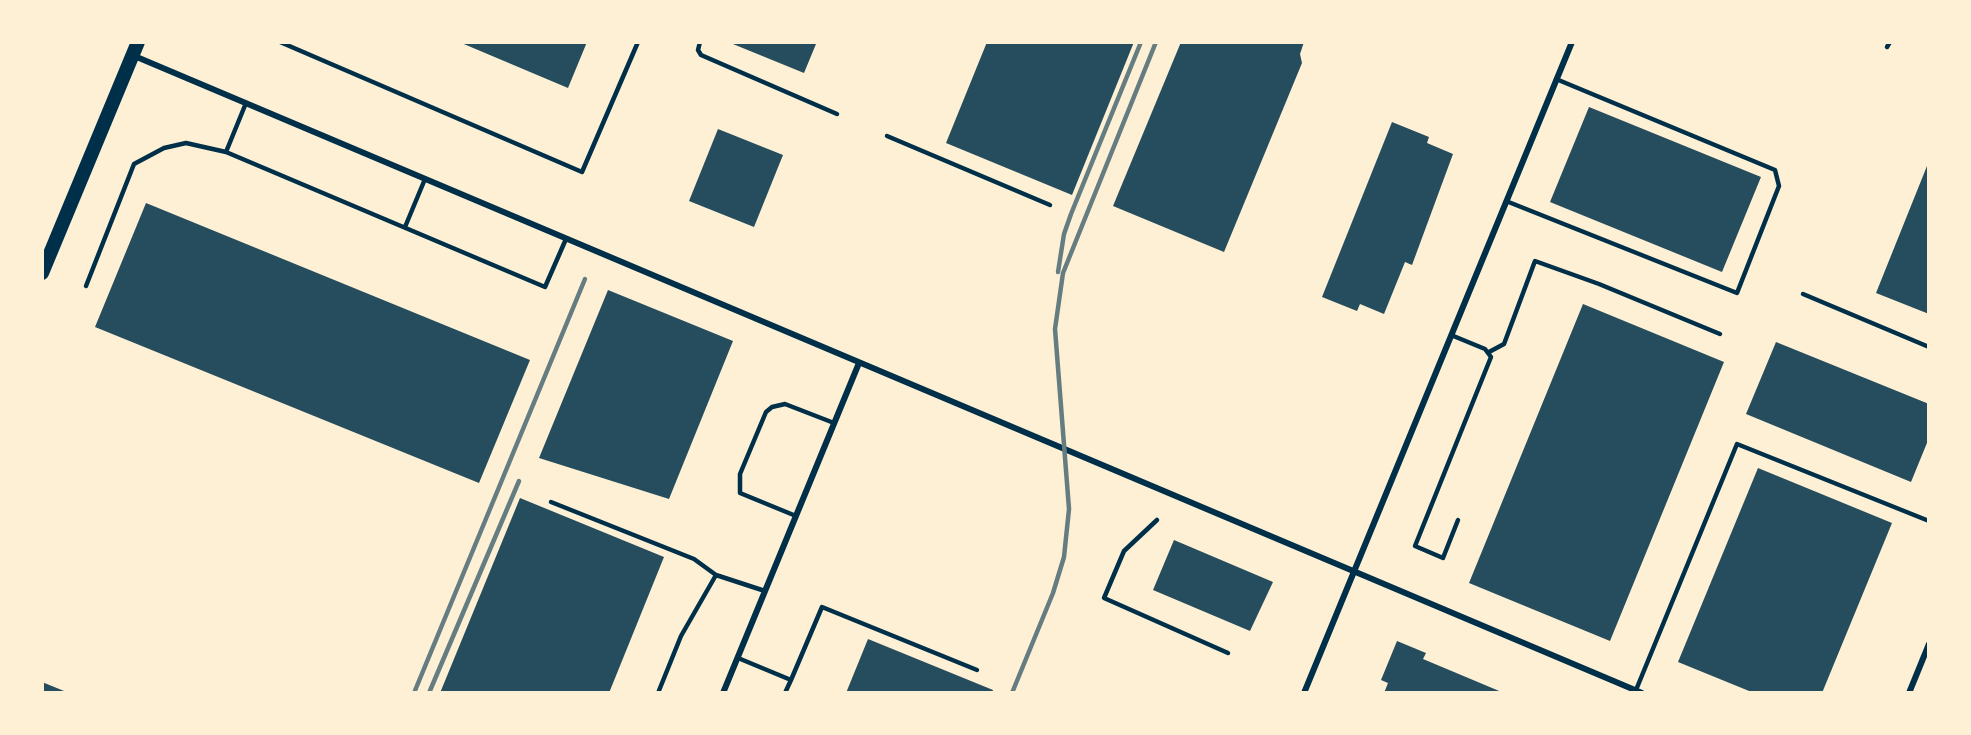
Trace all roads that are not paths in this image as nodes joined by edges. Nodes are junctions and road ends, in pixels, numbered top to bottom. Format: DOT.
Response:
graph roads {
  1 [pos="280,42"];
  2 [pos="638,42"];
  3 [pos="700,42"];
  4 [pos="1572,42"];
  5 [pos="135,48"];
  6 [pos="1556,79"];
  7 [pos="246,103"];
  8 [pos="837,114"];
  9 [pos="887,136"];
  10 [pos="226,152"];
  11 [pos="425,179"];
  12 [pos="1506,201"];
  13 [pos="1050,205"];
  14 [pos="405,227"];
  15 [pos="566,239"];
  16 [pos="42,273"];
  17 [pos="86,286"];
  18 [pos="1803,294"];
  19 [pos="1720,334"];
  20 [pos="1451,335"];
  21 [pos="1929,347"];
  22 [pos="1489,352"];
  23 [pos="859,363"];
  24 [pos="834,423"];
  25 [pos="551,502"];
  26 [pos="796,516"];
  27 [pos="1157,520"];
  28 [pos="1458,520"];
  29 [pos="1929,521"];
  30 [pos="1353,572"];
  31 [pos="716,575"];
  32 [pos="765,591"];
  33 [pos="1929,644"];
  34 [pos="1228,653"];
  35 [pos="738,657"];
  36 [pos="977,670"];
  37 [pos="791,680"];
  38 [pos="1639,692"];
  39 [pos="658,693"];
  40 [pos="723,693"];
  41 [pos="785,693"];
  42 [pos="1304,693"];
  43 [pos="1909,693"];
  1 -- 2 [label="lane"];
  3 -- 8 [label="lane"];
  4 -- 6 [label="street"];
  5 -- 7 [label="street"];
  5 -- 16 [label="main road"];
  6 -- 12 [label="street"];
  6 -- 12 [label="lane"];
  7 -- 10 [label="lane"];
  7 -- 11 [label="street"];
  9 -- 13 [label="lane"];
  10 -- 14 [label="lane"];
  10 -- 17 [label="lane"];
  11 -- 14 [label="lane"];
  11 -- 15 [label="street"];
  12 -- 20 [label="street"];
  14 -- 15 [label="lane"];
  15 -- 23 [label="street"];
  18 -- 21 [label="lane"];
  19 -- 22 [label="lane"];
  20 -- 22 [label="lane"];
  20 -- 30 [label="street"];
  22 -- 28 [label="lane"];
  23 -- 24 [label="street"];
  23 -- 30 [label="street"];
  24 -- 26 [label="street"];
  24 -- 26 [label="lane"];
  25 -- 31 [label="lane"];
  26 -- 32 [label="street"];
  27 -- 34 [label="lane"];
  29 -- 38 [label="lane"];
  30 -- 38 [label="street"];
  30 -- 42 [label="street"];
  31 -- 32 [label="lane"];
  31 -- 39 [label="lane"];
  32 -- 35 [label="street"];
  33 -- 43 [label="street"];
  35 -- 37 [label="lane"];
  35 -- 40 [label="street"];
  36 -- 37 [label="lane"];
  37 -- 41 [label="lane"];
}
